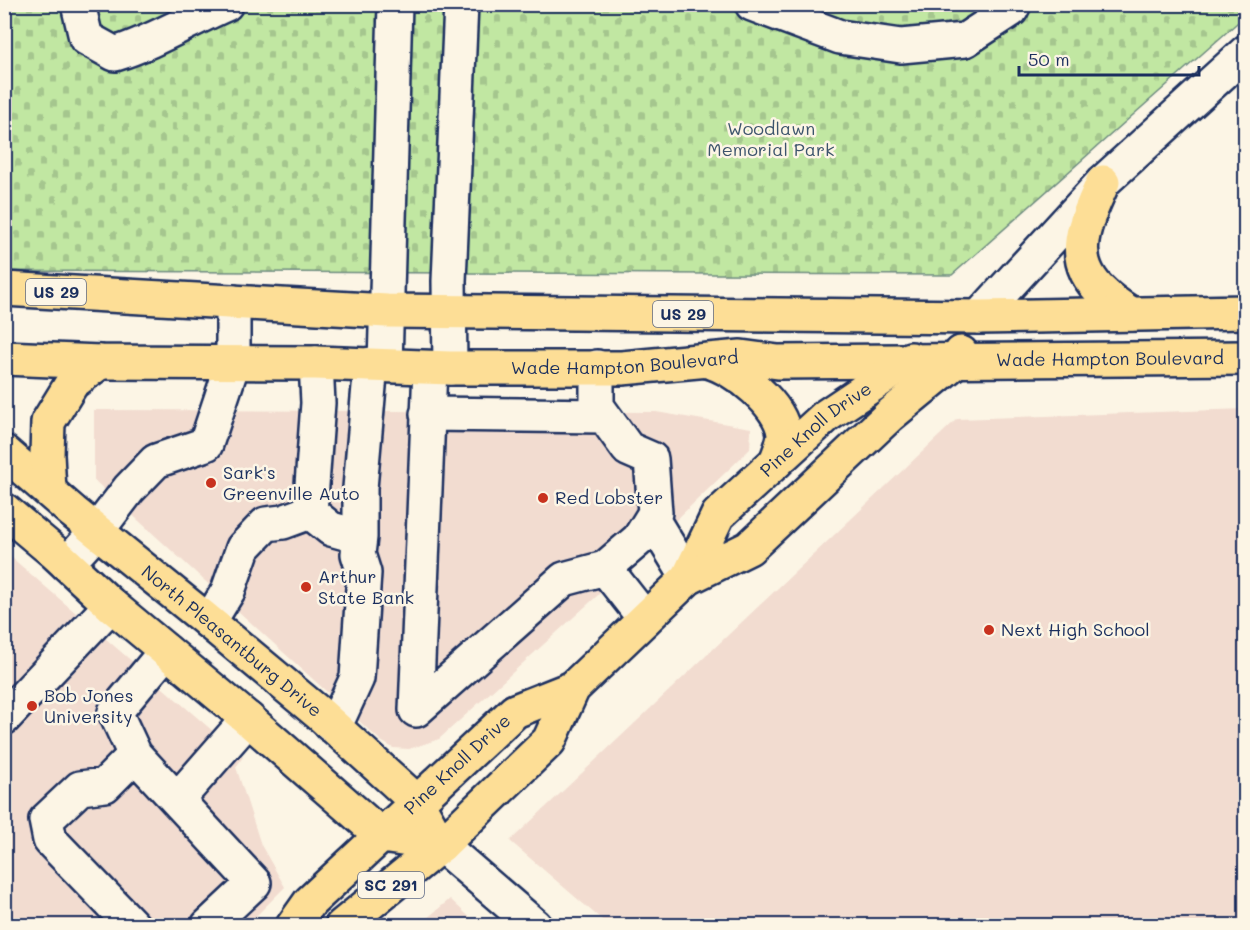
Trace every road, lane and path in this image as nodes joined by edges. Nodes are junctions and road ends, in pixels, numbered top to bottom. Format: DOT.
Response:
graph roads {
  1 [pos="78,4"];
  2 [pos="226,4"];
  3 [pos="394,4"];
  4 [pos="461,4"];
  5 [pos="752,4"];
  6 [pos="1014,4"];
  7 [pos="1245,52"];
  8 [pos="1103,182"];
  9 [pos="4,289"];
  10 [pos="232,302"];
  11 [pos="387,311"];
  12 [pos="448,311"];
  13 [pos="1245,312"];
  14 [pos="1131,314"];
  15 [pos="979,317"];
  16 [pos="741,357"];
  17 [pos="4,358"];
  18 [pos="1245,358"];
  19 [pos="706,360"];
  20 [pos="957,360"];
  21 [pos="909,361"];
  22 [pos="100,362"];
  23 [pos="233,363"];
  24 [pos="316,363"];
  25 [pos="378,364"];
  26 [pos="597,367"];
  27 [pos="440,368"];
  28 [pos="427,414"];
  29 [pos="604,416"];
  30 [pos="4,452"];
  31 [pos="776,462"];
  32 [pos="50,490"];
  33 [pos="4,510"];
  34 [pos="310,512"];
  35 [pos="652,519"];
  36 [pos="96,531"];
  37 [pos="360,537"];
  38 [pos="67,564"];
  39 [pos="605,568"];
  40 [pos="688,578"];
  41 [pos="111,605"];
  42 [pos="645,619"];
  43 [pos="209,622"];
  44 [pos="166,651"];
  45 [pos="573,688"];
  46 [pos="4,718"];
  47 [pos="248,719"];
  48 [pos="331,725"];
  49 [pos="135,755"];
  50 [pos="177,800"];
  51 [pos="417,802"];
  52 [pos="382,836"];
  53 [pos="441,845"];
  54 [pos="133,926"];
  55 [pos="208,926"];
  56 [pos="293,926"];
  57 [pos="342,926"];
  58 [pos="535,926"];
  1 -- 2 [label="street"];
  3 -- 11 [label="street"];
  4 -- 12 [label="street"];
  5 -- 6 [label="street"];
  7 -- 8 [label="street, Pine Knoll Drive"];
  8 -- 14 [label="main road"];
  8 -- 15 [label="street, Pine Knoll Drive"];
  9 -- 10 [label="main road, US 29"];
  10 -- 11 [label="main road, US 29"];
  10 -- 23 [label="street"];
  11 -- 12 [label="main road, US 29"];
  11 -- 25 [label="street"];
  12 -- 15 [label="main road, US 29"];
  12 -- 27 [label="street"];
  13 -- 14 [label="main road, US 29"];
  14 -- 15 [label="main road, US 29"];
  15 -- 16 [label="main road"];
  15 -- 20 [label="main road, Pine Knoll Drive"];
  15 -- 21 [label="main road, Pine Knoll Drive"];
  16 -- 19 [label="main road, Wade Hampton Boulevard"];
  16 -- 21 [label="main road, Wade Hampton Boulevard"];
  17 -- 22 [label="main road, Wade Hampton Boulevard"];
  18 -- 20 [label="main road, Wade Hampton Boulevard"];
  19 -- 26 [label="main road, Wade Hampton Boulevard"];
  19 -- 31 [label="main road"];
  20 -- 21 [label="main road, Wade Hampton Boulevard"];
  20 -- 40 [label="main road, Pine Knoll Drive"];
  21 -- 31 [label="main road, Pine Knoll Drive"];
  22 -- 23 [label="main road, Wade Hampton Boulevard"];
  22 -- 32 [label="main road"];
  23 -- 24 [label="main road, Wade Hampton Boulevard"];
  23 -- 36 [label="street"];
  24 -- 25 [label="main road, Wade Hampton Boulevard"];
  24 -- 34 [label="street"];
  25 -- 27 [label="main road, Wade Hampton Boulevard"];
  25 -- 37 [label="street"];
  26 -- 27 [label="main road, Wade Hampton Boulevard"];
  26 -- 29 [label="street"];
  27 -- 28 [label="street"];
  28 -- 29 [label="street"];
  28 -- 39 [label="street"];
  29 -- 35 [label="street"];
  30 -- 32 [label="main road, North Pleasantburg Drive"];
  31 -- 40 [label="main road, Pine Knoll Drive"];
  32 -- 36 [label="main road, North Pleasantburg Drive"];
  33 -- 38 [label="main road"];
  34 -- 37 [label="street"];
  34 -- 43 [label="street"];
  35 -- 39 [label="street"];
  35 -- 40 [label="street"];
  36 -- 38 [label="street"];
  36 -- 43 [label="main road, North Pleasantburg Drive"];
  37 -- 48 [label="street"];
  38 -- 41 [label="main road"];
  39 -- 42 [label="street"];
  40 -- 42 [label="main road, Pine Knoll Drive"];
  41 -- 44 [label="main road"];
  41 -- 46 [label="street"];
  42 -- 45 [label="main road, Pine Knoll Drive"];
  43 -- 48 [label="main road, North Pleasantburg Drive"];
  44 -- 47 [label="main road"];
  44 -- 49 [label="street"];
  45 -- 51 [label="main road, Pine Knoll Drive"];
  45 -- 53 [label="main road, Pine Knoll Drive"];
  47 -- 50 [label="street"];
  47 -- 52 [label="main road"];
  48 -- 51 [label="main road, North Pleasantburg Drive"];
  49 -- 50 [label="street"];
  49 -- 54 [label="street"];
  50 -- 55 [label="street"];
  51 -- 52 [label="main road, Pine Knoll Drive"];
  51 -- 53 [label="main road, North Pleasantburg Drive"];
  52 -- 53 [label="main road"];
  52 -- 56 [label="main road, SC 291"];
  53 -- 57 [label="main road, SC 291"];
  53 -- 58 [label="street"];
}
